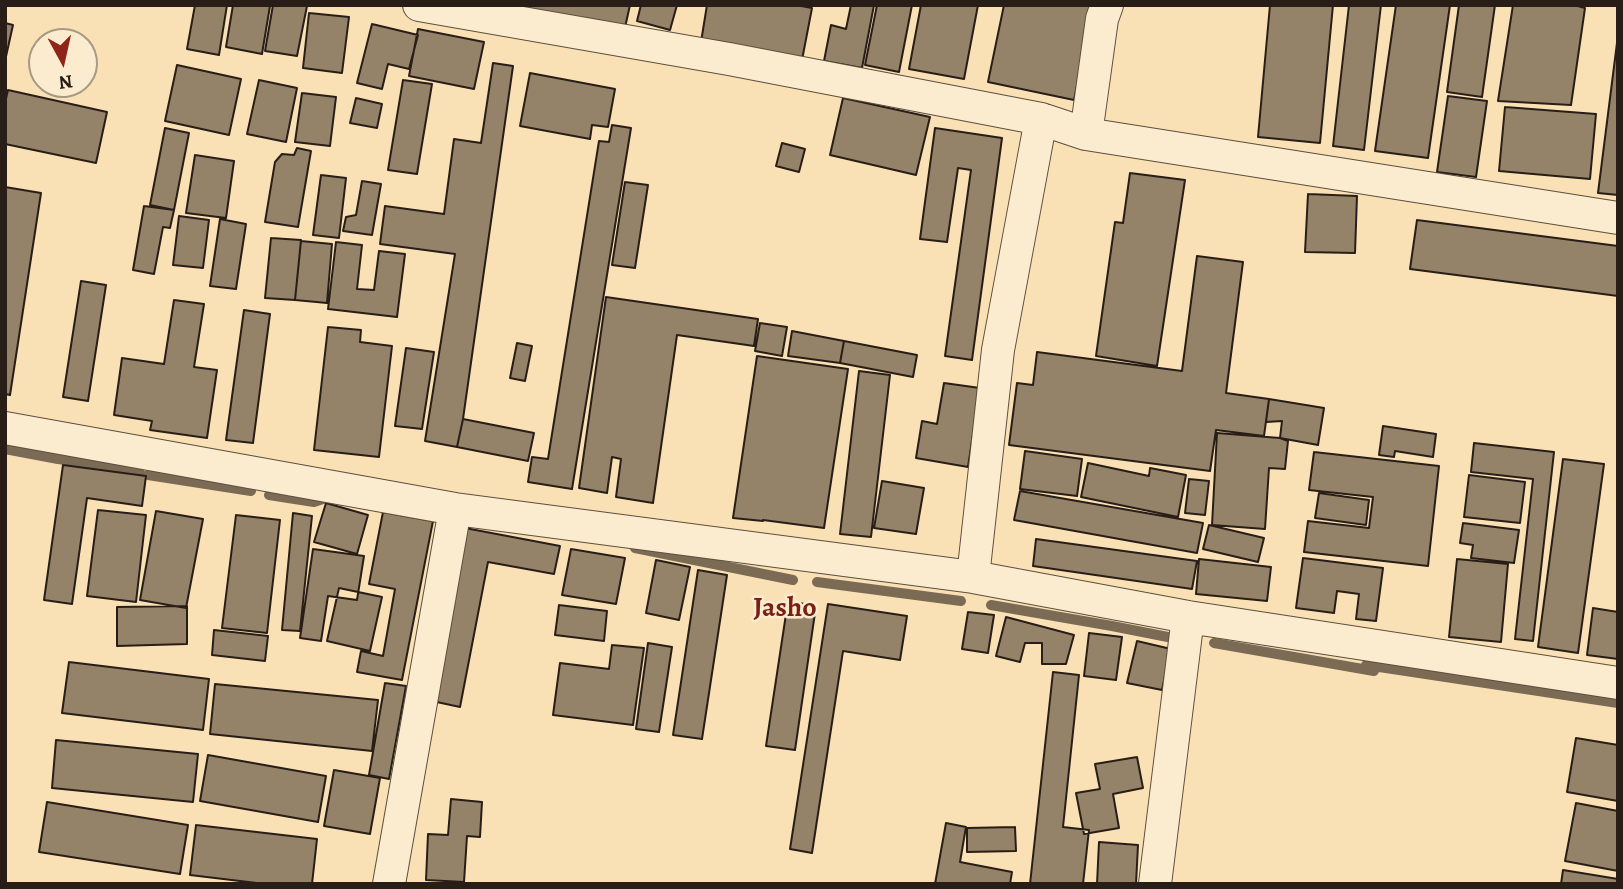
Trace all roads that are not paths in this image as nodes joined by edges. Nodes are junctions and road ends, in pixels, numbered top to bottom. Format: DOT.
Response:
graph roads {
  1 [pos="419,5"];
  2 [pos="1107,5"];
  3 [pos="1041,119"];
  4 [pos="1086,134"];
  5 [pos="1618,218"];
  6 [pos="5,428"];
  7 [pos="455,509"];
  8 [pos="973,577"];
  9 [pos="1188,617"];
  10 [pos="1618,683"];
  11 [pos="389,884"];
  12 [pos="1155,884"];
  1 -- 3 [label="street"];
  2 -- 4 [label="street"];
  3 -- 4 [label="street"];
  3 -- 8 [label="street"];
  4 -- 5 [label="street"];
  6 -- 7 [label="street"];
  7 -- 8 [label="street"];
  7 -- 11 [label="street"];
  8 -- 9 [label="street"];
  9 -- 10 [label="street"];
  9 -- 12 [label="street"];
}
